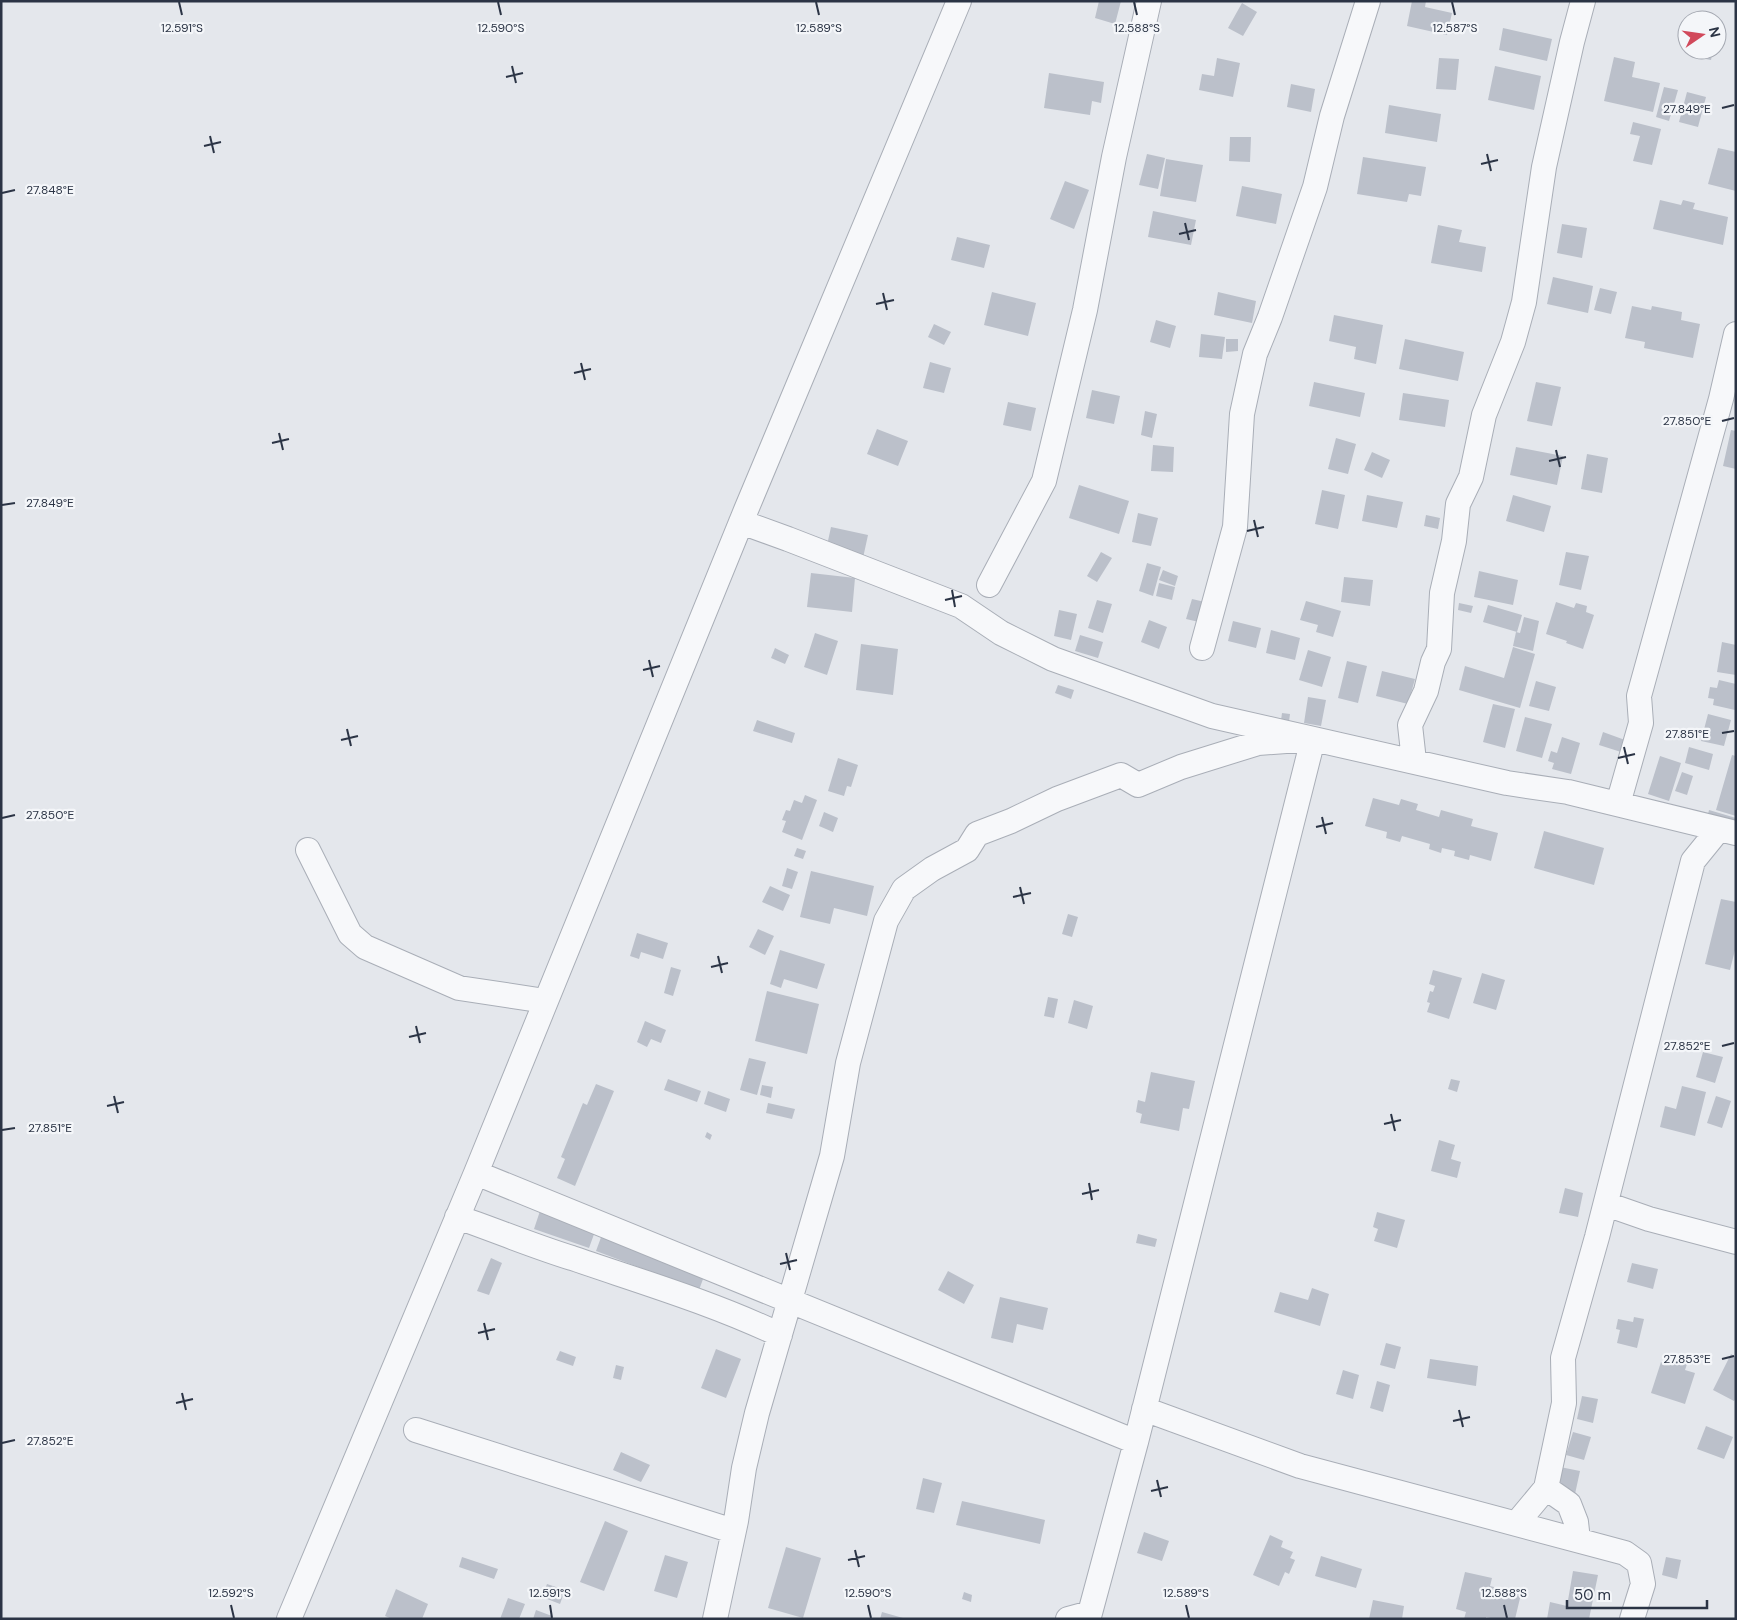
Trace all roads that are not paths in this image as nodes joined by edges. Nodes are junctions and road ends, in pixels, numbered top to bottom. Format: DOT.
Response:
graph roads {
  1 [pos="959,1"];
  2 [pos="1149,1"];
  3 [pos="1368,1"];
  4 [pos="1583,1"];
  5 [pos="1736,334"];
  6 [pos="741,522"];
  7 [pos="989,584"];
  8 [pos="1202,648"];
  9 [pos="1313,739"];
  10 [pos="1414,762"];
  11 [pos="1618,804"];
  12 [pos="1727,831"];
  13 [pos="308,850"];
  14 [pos="545,1002"];
  15 [pos="476,1173"];
  16 [pos="1606,1204"];
  17 [pos="457,1217"];
  18 [pos="1736,1242"];
  19 [pos="790,1301"];
  20 [pos="780,1334"];
  21 [pos="1144,1409"];
  22 [pos="416,1430"];
  23 [pos="1136,1442"];
  24 [pos="1546,1488"];
  25 [pos="1516,1524"];
  26 [pos="733,1531"];
  27 [pos="1578,1540"];
  28 [pos="289,1619"];
  29 [pos="716,1619"];
  30 [pos="1068,1619"];
  31 [pos="1632,1619"];
  1 -- 6 [label="street"];
  2 -- 7 [label="street"];
  3 -- 8 [label="street"];
  4 -- 10 [label="street"];
  5 -- 11 [label="street"];
  6 -- 9 [label="street"];
  6 -- 14 [label="street"];
  9 -- 10 [label="street"];
  9 -- 19 [label="street"];
  9 -- 21 [label="street"];
  10 -- 11 [label="street"];
  11 -- 12 [label="street"];
  12 -- 16 [label="street"];
  13 -- 14 [label="street"];
  14 -- 15 [label="street"];
  15 -- 17 [label="street"];
  15 -- 19 [label="street"];
  16 -- 18 [label="street"];
  16 -- 24 [label="street"];
  17 -- 20 [label="street"];
  17 -- 28 [label="street"];
  19 -- 20 [label="street"];
  19 -- 23 [label="street"];
  20 -- 26 [label="street"];
  21 -- 23 [label="street"];
  21 -- 25 [label="street"];
  22 -- 26 [label="street"];
  23 -- 30 [label="street"];
  24 -- 25 [label="street"];
  24 -- 27 [label="street"];
  25 -- 27 [label="street"];
  26 -- 29 [label="street"];
  27 -- 31 [label="street"];
}
